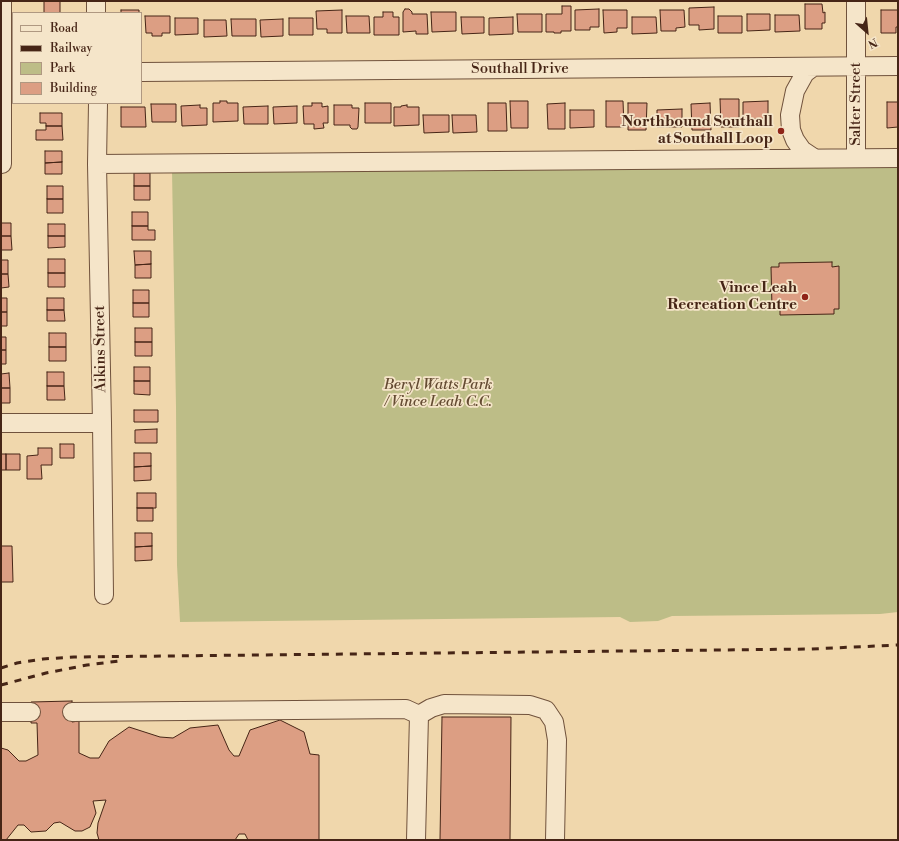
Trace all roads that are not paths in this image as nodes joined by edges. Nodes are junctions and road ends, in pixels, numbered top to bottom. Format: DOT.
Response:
graph roads {
  1 [pos="2,1"];
  2 [pos="96,1"];
  3 [pos="856,1"];
  4 [pos="96,12"];
  5 [pos="898,66"];
  6 [pos="813,67"];
  7 [pos="856,67"];
  8 [pos="142,72"];
  9 [pos="98,104"];
  10 [pos="814,158"];
  11 [pos="856,158"];
  12 [pos="898,158"];
  13 [pos="1,164"];
  14 [pos="97,164"];
  15 [pos="1,423"];
  16 [pos="102,423"];
  17 [pos="104,595"];
  18 [pos="1,712"];
  19 [pos="31,712"];
  20 [pos="72,712"];
  21 [pos="418,715"];
  22 [pos="416,840"];
  23 [pos="555,840"];
  1 -- 13 [label="street"];
  2 -- 4 [label="street"];
  3 -- 7 [label="street, Salter Street"];
  5 -- 7 [label="street, Southall Drive"];
  6 -- 7 [label="street, Southall Drive"];
  6 -- 8 [label="street, Southall Drive"];
  6 -- 10 [label="street"];
  7 -- 11 [label="street, Salter Street"];
  9 -- 14 [label="street, Aikins Street"];
  10 -- 11 [label="street"];
  10 -- 14 [label="street"];
  11 -- 12 [label="street"];
  14 -- 16 [label="street, Aikins Street"];
  15 -- 16 [label="street"];
  16 -- 17 [label="street, Aikins Street"];
  18 -- 19 [label="street"];
  20 -- 21 [label="street"];
  21 -- 22 [label="street"];
  21 -- 23 [label="street"];
}
